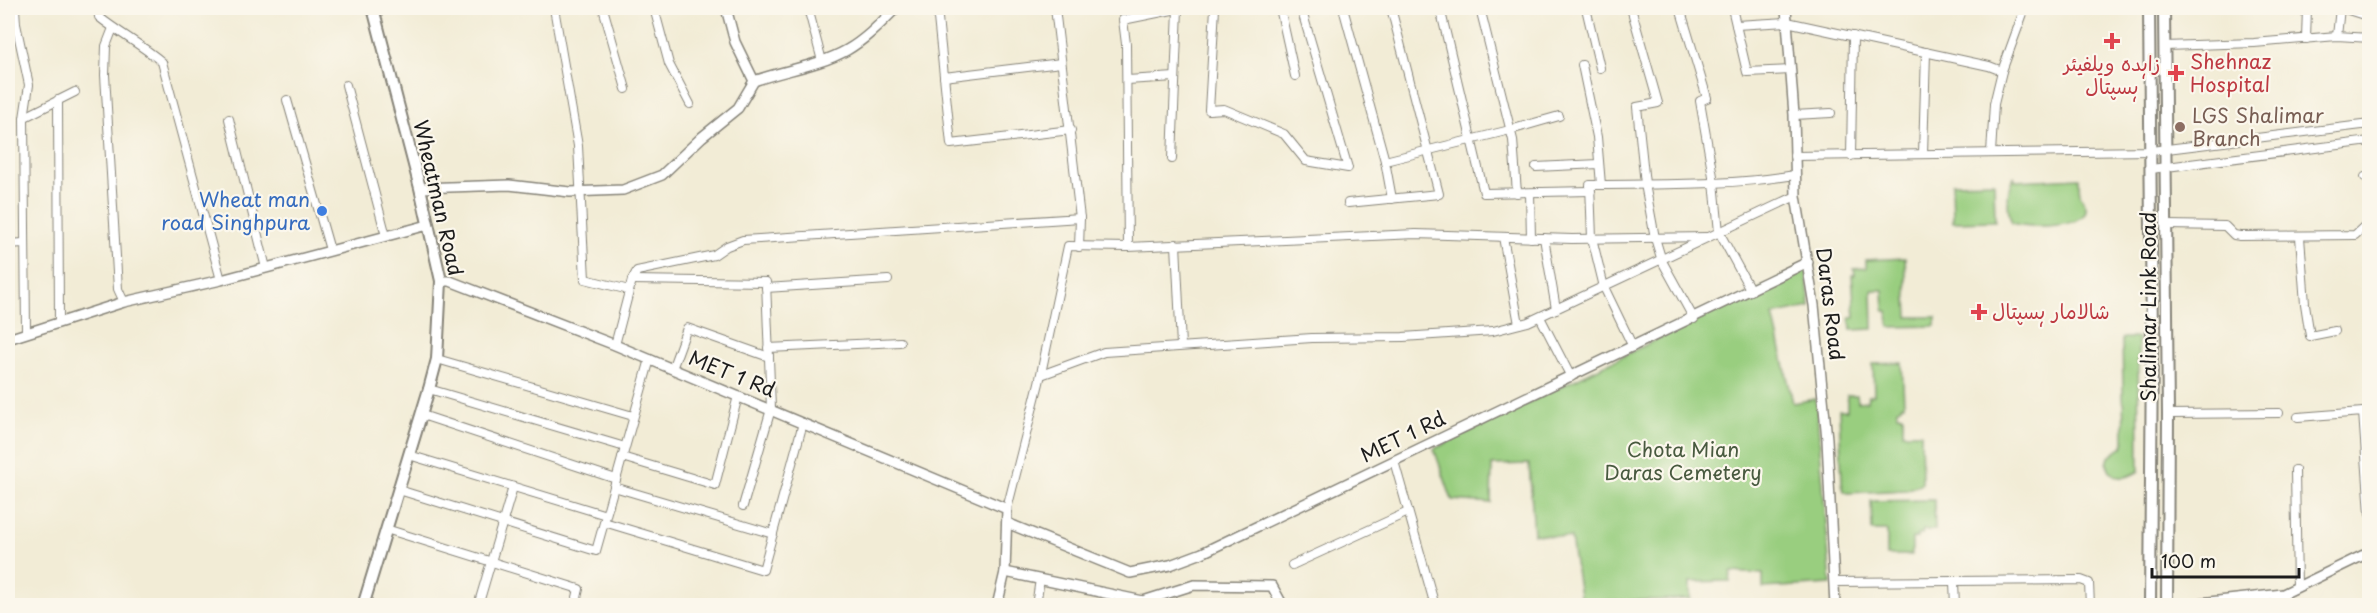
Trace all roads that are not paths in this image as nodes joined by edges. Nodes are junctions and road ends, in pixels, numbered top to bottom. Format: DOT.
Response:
graph roads {
  1 [pos="15,8"];
  2 [pos="98,8"];
  3 [pos="373,8"];
  4 [pos="554,8"];
  5 [pos="603,8"];
  6 [pos="654,8"];
  7 [pos="726,8"];
  8 [pos="808,8"];
  9 [pos="896,8"];
  10 [pos="937,8"];
  11 [pos="1055,8"];
  12 [pos="1180,8"];
  13 [pos="1215,8"];
  14 [pos="1281,8"];
  15 [pos="1301,8"];
  16 [pos="1343,8"];
  17 [pos="1391,8"];
  18 [pos="1440,8"];
  19 [pos="1480,8"];
  20 [pos="1586,8"];
  21 [pos="1631,8"];
  22 [pos="1680,8"];
  23 [pos="1732,8"];
  24 [pos="1786,8"];
  25 [pos="2025,8"];
  26 [pos="2149,8"];
  27 [pos="2164,8"];
  28 [pos="2307,8"];
  29 [pos="2341,8"];
  30 [pos="1149,12"];
  31 [pos="2370,17"];
  32 [pos="1787,22"];
  33 [pos="1736,25"];
  34 [pos="112,28"];
  35 [pos="1853,36"];
  36 [pos="2337,36"];
  37 [pos="2370,38"];
  38 [pos="2306,39"];
  39 [pos="2165,46"];
  40 [pos="1926,52"];
  41 [pos="822,61"];
  42 [pos="1061,63"];
  43 [pos="1582,65"];
  44 [pos="1600,68"];
  45 [pos="1791,70"];
  46 [pos="2002,71"];
  47 [pos="1295,76"];
  48 [pos="944,77"];
  49 [pos="1175,77"];
  50 [pos="1127,80"];
  51 [pos="754,81"];
  52 [pos="346,85"];
  53 [pos="626,89"];
  54 [pos="75,92"];
  55 [pos="58,100"];
  56 [pos="287,100"];
  57 [pos="690,104"];
  58 [pos="1831,113"];
  59 [pos="1794,115"];
  60 [pos="1558,116"];
  61 [pos="25,117"];
  62 [pos="229,119"];
  63 [pos="2370,124"];
  64 [pos="1071,130"];
  65 [pos="1510,130"];
  66 [pos="1473,139"];
  67 [pos="2370,141"];
  68 [pos="2166,149"];
  69 [pos="1429,150"];
  70 [pos="2151,151"];
  71 [pos="1991,153"];
  72 [pos="1923,154"];
  73 [pos="1794,156"];
  74 [pos="1851,156"];
  75 [pos="1172,159"];
  76 [pos="1385,161"];
  77 [pos="1599,164"];
  78 [pos="1536,167"];
  79 [pos="2167,168"];
  80 [pos="2151,169"];
  81 [pos="1795,175"];
  82 [pos="1714,182"];
  83 [pos="1645,184"];
  84 [pos="1601,185"];
  85 [pos="420,188"];
  86 [pos="1591,191"];
  87 [pos="581,192"];
  88 [pos="1517,193"];
  89 [pos="1530,193"];
  90 [pos="1796,196"];
  91 [pos="1392,198"];
  92 [pos="1348,203"];
  93 [pos="1080,218"];
  94 [pos="2370,221"];
  95 [pos="428,225"];
  96 [pos="2167,225"];
  97 [pos="1719,232"];
  98 [pos="386,236"];
  99 [pos="1503,237"];
  100 [pos="1708,237"];
  101 [pos="2301,237"];
  102 [pos="1531,238"];
  103 [pos="1544,238"];
  104 [pos="1593,238"];
  105 [pos="1655,238"];
  106 [pos="24,243"];
  107 [pos="8,244"];
  108 [pos="1176,244"];
  109 [pos="1079,246"];
  110 [pos="1128,247"];
  111 [pos="330,250"];
  112 [pos="1662,261"];
  113 [pos="1808,262"];
  114 [pos="266,268"];
  115 [pos="221,280"];
  116 [pos="632,280"];
  117 [pos="888,280"];
  118 [pos="441,281"];
  119 [pos="1604,287"];
  120 [pos="766,288"];
  121 [pos="629,290"];
  122 [pos="1751,291"];
  123 [pos="124,302"];
  124 [pos="1556,309"];
  125 [pos="1540,317"];
  126 [pos="1694,319"];
  127 [pos="59,322"];
  128 [pos="1520,324"];
  129 [pos="2335,331"];
  130 [pos="26,332"];
  131 [pos="8,339"];
  132 [pos="900,342"];
  133 [pos="615,345"];
  134 [pos="1181,346"];
  135 [pos="1633,347"];
  136 [pos="768,348"];
  137 [pos="769,357"];
  138 [pos="437,359"];
  139 [pos="650,359"];
  140 [pos="672,369"];
  141 [pos="1041,375"];
  142 [pos="1571,377"];
  143 [pos="429,388"];
  144 [pos="738,396"];
  145 [pos="771,409"];
  146 [pos="2279,413"];
  147 [pos="2168,414"];
  148 [pos="422,415"];
  149 [pos="633,416"];
  150 [pos="2298,417"];
  151 [pos="803,423"];
  152 [pos="625,447"];
  153 [pos="409,454"];
  154 [pos="622,457"];
  155 [pos="1394,461"];
  156 [pos="2295,470"];
  157 [pos="615,483"];
  158 [pos="513,487"];
  159 [pos="399,490"];
  160 [pos="2151,503"];
  161 [pos="2167,503"];
  162 [pos="743,506"];
  163 [pos="1007,509"];
  164 [pos="1408,512"];
  165 [pos="2370,514"];
  166 [pos="605,519"];
  167 [pos="502,523"];
  168 [pos="1007,523"];
  169 [pos="386,529"];
  170 [pos="773,534"];
  171 [pos="2370,552"];
  172 [pos="491,562"];
  173 [pos="1292,565"];
  174 [pos="1005,572"];
  175 [pos="1040,579"];
  176 [pos="1954,581"];
  177 [pos="1834,582"];
  178 [pos="2297,587"];
  179 [pos="1127,601"];
  180 [pos="363,606"];
  181 [pos="478,606"];
  182 [pos="575,606"];
  183 [pos="997,606"];
  184 [pos="1036,606"];
  185 [pos="1283,606"];
  186 [pos="1435,606"];
  187 [pos="1835,606"];
  188 [pos="1955,606"];
  189 [pos="2090,606"];
  190 [pos="2151,606"];
  191 [pos="2167,606"];
  192 [pos="2172,606"];
  1 -- 61 [label="street"];
  2 -- 34 [label="street"];
  3 -- 85 [label="main road, Wheatman Road"];
  4 -- 87 [label="street"];
  5 -- 53 [label="street"];
  6 -- 57 [label="street"];
  7 -- 51 [label="street"];
  8 -- 41 [label="street"];
  9 -- 41 [label="street"];
  10 -- 48 [label="street"];
  11 -- 42 [label="street"];
  12 -- 30 [label="street"];
  12 -- 49 [label="street"];
  13 -- 15 [label="street"];
  14 -- 47 [label="street"];
  16 -- 76 [label="street"];
  17 -- 69 [label="street"];
  18 -- 66 [label="street"];
  19 -- 65 [label="street"];
  20 -- 44 [label="street"];
  21 -- 83 [label="street"];
  22 -- 82 [label="street"];
  23 -- 33 [label="street"];
  24 -- 32 [label="street, Daras Road"];
  25 -- 46 [label="street"];
  26 -- 70 [label="main road, Shalimar Link Road"];
  27 -- 39 [label="main road, Shalimar Link Road"];
  28 -- 38 [label="street"];
  29 -- 31 [label="street"];
  29 -- 36 [label="street"];
  30 -- 50 [label="street"];
  32 -- 33 [label="street"];
  32 -- 35 [label="street"];
  32 -- 45 [label="street, Daras Road"];
  33 -- 45 [label="street"];
  34 -- 115 [label="street"];
  34 -- 123 [label="street"];
  35 -- 40 [label="street"];
  35 -- 74 [label="street"];
  36 -- 37 [label="street"];
  36 -- 38 [label="street"];
  38 -- 39 [label="street"];
  39 -- 68 [label="main road, Shalimar Link Road"];
  40 -- 46 [label="street"];
  40 -- 72 [label="street"];
  41 -- 51 [label="street"];
  42 -- 48 [label="street"];
  42 -- 64 [label="street"];
  43 -- 77 [label="street"];
  45 -- 59 [label="street, Daras Road"];
  46 -- 71 [label="street"];
  48 -- 64 [label="street"];
  49 -- 50 [label="street"];
  49 -- 75 [label="street"];
  50 -- 110 [label="street"];
  51 -- 87 [label="street"];
  52 -- 98 [label="street"];
  54 -- 55 [label="street"];
  55 -- 61 [label="street"];
  55 -- 127 [label="street"];
  56 -- 111 [label="street"];
  58 -- 59 [label="street"];
  59 -- 73 [label="street, Daras Road"];
  60 -- 65 [label="street"];
  61 -- 106 [label="street"];
  62 -- 114 [label="street"];
  63 -- 68 [label="street"];
  64 -- 93 [label="street"];
  65 -- 66 [label="street"];
  65 -- 88 [label="street"];
  66 -- 69 [label="street"];
  66 -- 88 [label="street"];
  67 -- 79 [label="street"];
  68 -- 70 [label="street"];
  68 -- 79 [label="main road, Shalimar Link Road"];
  69 -- 76 [label="street"];
  69 -- 91 [label="street"];
  70 -- 71 [label="street"];
  70 -- 80 [label="main road, Shalimar Link Road"];
  71 -- 72 [label="street"];
  72 -- 74 [label="street"];
  73 -- 74 [label="street"];
  73 -- 81 [label="street, Daras Road"];
  76 -- 91 [label="street"];
  77 -- 78 [label="street"];
  77 -- 84 [label="street"];
  79 -- 80 [label="street"];
  79 -- 96 [label="main road, Shalimar Link Road"];
  80 -- 160 [label="main road, Shalimar Link Road"];
  81 -- 82 [label="street"];
  81 -- 90 [label="street, Daras Road"];
  82 -- 83 [label="street"];
  82 -- 97 [label="street"];
  83 -- 84 [label="street"];
  83 -- 105 [label="street"];
  84 -- 86 [label="street"];
  85 -- 87 [label="street"];
  85 -- 95 [label="main road, Wheatman Road"];
  86 -- 89 [label="street"];
  86 -- 104 [label="street"];
  87 -- 121 [label="street"];
  88 -- 89 [label="street"];
  89 -- 102 [label="street"];
  90 -- 97 [label="street"];
  90 -- 113 [label="street, Daras Road"];
  91 -- 92 [label="street"];
  93 -- 109 [label="street"];
  93 -- 116 [label="street"];
  94 -- 101 [label="street"];
  95 -- 98 [label="street"];
  95 -- 118 [label="main road, Wheatman Road"];
  96 -- 101 [label="street"];
  96 -- 147 [label="main road, Shalimar Link Road"];
  97 -- 100 [label="street"];
  97 -- 122 [label="street"];
  98 -- 111 [label="street"];
  99 -- 102 [label="street"];
  99 -- 108 [label="street"];
  99 -- 128 [label="street"];
  100 -- 105 [label="street"];
  100 -- 112 [label="street"];
  101 -- 129 [label="street"];
  102 -- 103 [label="street"];
  103 -- 104 [label="street"];
  103 -- 124 [label="street"];
  104 -- 105 [label="street"];
  104 -- 119 [label="street"];
  105 -- 112 [label="street"];
  106 -- 107 [label="street"];
  106 -- 130 [label="street"];
  108 -- 110 [label="street"];
  108 -- 134 [label="street"];
  109 -- 110 [label="street"];
  109 -- 141 [label="street"];
  111 -- 114 [label="street"];
  112 -- 119 [label="street"];
  112 -- 126 [label="street"];
  113 -- 122 [label="street, MET 1 Rd"];
  113 -- 177 [label="street, Daras Road"];
  114 -- 115 [label="street"];
  115 -- 123 [label="street"];
  116 -- 120 [label="street"];
  116 -- 121 [label="street"];
  117 -- 120 [label="street"];
  118 -- 133 [label="street, MET 1 Rd"];
  118 -- 138 [label="main road, Wheatman Road"];
  119 -- 124 [label="street"];
  119 -- 135 [label="street"];
  120 -- 136 [label="street"];
  121 -- 133 [label="street"];
  122 -- 126 [label="street, MET 1 Rd"];
  123 -- 127 [label="street"];
  124 -- 125 [label="street"];
  125 -- 128 [label="street"];
  125 -- 142 [label="street"];
  126 -- 135 [label="street, MET 1 Rd"];
  127 -- 130 [label="street"];
  128 -- 134 [label="street"];
  130 -- 131 [label="street"];
  132 -- 136 [label="street"];
  133 -- 139 [label="street, MET 1 Rd"];
  134 -- 141 [label="street"];
  135 -- 142 [label="street, MET 1 Rd"];
  136 -- 137 [label="street"];
  137 -- 140 [label="street"];
  137 -- 145 [label="street"];
  138 -- 143 [label="main road, Wheatman Road"];
  138 -- 149 [label="street"];
  139 -- 140 [label="street, MET 1 Rd"];
  139 -- 149 [label="street"];
  140 -- 144 [label="street, MET 1 Rd"];
  141 -- 163 [label="street"];
  142 -- 155 [label="street, MET 1 Rd"];
  143 -- 148 [label="main road, Wheatman Road"];
  143 -- 152 [label="street"];
  144 -- 145 [label="street, MET 1 Rd"];
  144 -- 154 [label="street"];
  145 -- 151 [label="street, MET 1 Rd"];
  145 -- 162 [label="street"];
  146 -- 147 [label="street"];
  147 -- 161 [label="main road, Shalimar Link Road"];
  148 -- 153 [label="main road, Wheatman Road"];
  148 -- 157 [label="street"];
  149 -- 152 [label="street"];
  150 -- 165 [label="street"];
  151 -- 163 [label="street, MET 1 Rd"];
  151 -- 170 [label="street"];
  152 -- 154 [label="street"];
  153 -- 158 [label="street"];
  153 -- 159 [label="main road, Wheatman Road"];
  154 -- 157 [label="street"];
  155 -- 164 [label="street"];
  155 -- 168 [label="street, MET 1 Rd"];
  156 -- 178 [label="street"];
  157 -- 166 [label="street"];
  157 -- 170 [label="street"];
  158 -- 166 [label="street"];
  158 -- 167 [label="street"];
  159 -- 167 [label="street"];
  159 -- 169 [label="main road, Wheatman Road"];
  160 -- 161 [label="main road"];
  160 -- 190 [label="main road, Shalimar Link Road"];
  161 -- 191 [label="main road, Shalimar Link Road"];
  163 -- 168 [label="street"];
  164 -- 173 [label="street"];
  164 -- 186 [label="street"];
  166 -- 167 [label="street"];
  166 -- 170 [label="street"];
  167 -- 172 [label="street"];
  168 -- 174 [label="street"];
  169 -- 172 [label="street"];
  169 -- 180 [label="main road, Wheatman Road"];
  171 -- 178 [label="street"];
  172 -- 181 [label="street"];
  172 -- 182 [label="street"];
  174 -- 175 [label="street"];
  174 -- 183 [label="street"];
  175 -- 179 [label="street"];
  175 -- 184 [label="street"];
  176 -- 177 [label="street"];
  176 -- 188 [label="street"];
  176 -- 189 [label="street"];
  177 -- 187 [label="street, Daras Road"];
  178 -- 192 [label="street"];
  179 -- 185 [label="street"];
}
